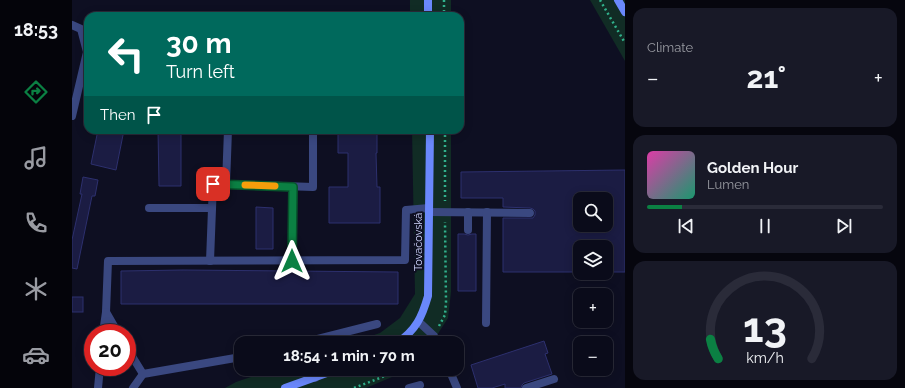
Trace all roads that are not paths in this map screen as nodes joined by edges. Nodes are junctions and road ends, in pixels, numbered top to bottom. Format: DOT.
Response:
graph roads {
  1 [pos="428,0"];
  2 [pos="618,0"];
  3 [pos="428,12"];
  4 [pos="625,12"];
  5 [pos="72,25"];
  6 [pos="84,40"];
  7 [pos="84,65"];
  8 [pos="72,116"];
  9 [pos="228,134"];
  10 [pos="314,134"];
  11 [pos="430,134"];
  12 [pos="226,184"];
  13 [pos="293,187"];
  14 [pos="149,208"];
  15 [pos="212,208"];
  16 [pos="429,210"];
  17 [pos="468,212"];
  18 [pos="487,212"];
  19 [pos="530,213"];
  20 [pos="468,230"];
  21 [pos="210,261"];
  22 [pos="292,261"];
  23 [pos="106,312"];
  24 [pos="419,322"];
  25 [pos="486,323"];
  26 [pos="104,324"];
  27 [pos="113,324"];
  28 [pos="377,324"];
  29 [pos="330,336"];
  30 [pos="407,336"];
  31 [pos="431,336"];
  32 [pos="234,358"];
  33 [pos="136,363"];
  34 [pos="143,374"];
  35 [pos="99,376"];
  36 [pos="320,376"];
  37 [pos="452,376"];
  38 [pos="315,378"];
  39 [pos="554,379"];
  40 [pos="420,384"];
  41 [pos="98,388"];
  42 [pos="134,388"];
  43 [pos="285,388"];
  44 [pos="409,388"];
  45 [pos="457,388"];
  46 [pos="526,388"];
  1 -- 3 [label="main road"];
  2 -- 4 [label="main road"];
  5 -- 6 [label="lane"];
  7 -- 8 [label="lane"];
  9 -- 12 [label="lane"];
  10 -- 13 [label="lane"];
  11 -- 16 [label="main road, Tovačovská"];
  12 -- 13 [label="lane"];
  12 -- 15 [label="lane"];
  13 -- 22 [label="lane"];
  14 -- 15 [label="lane"];
  15 -- 21 [label="lane"];
  16 -- 17 [label="lane"];
  16 -- 22 [label="lane"];
  16 -- 24 [label="main road, Tovačovská"];
  17 -- 18 [label="lane"];
  17 -- 20 [label="lane"];
  18 -- 19 [label="lane"];
  18 -- 25 [label="lane"];
  21 -- 22 [label="lane"];
  21 -- 23 [label="lane"];
  23 -- 26 [label="lane"];
  23 -- 27 [label="lane"];
  24 -- 30 [label="main road, Tovačovská"];
  24 -- 31 [label="lane"];
  28 -- 29 [label="lane"];
  32 -- 34 [label="lane"];
  33 -- 34 [label="lane"];
  34 -- 42 [label="lane"];
  35 -- 41 [label="lane"];
  36 -- 38 [label="main road"];
  37 -- 45 [label="lane"];
  38 -- 43 [label="main road"];
  39 -- 46 [label="lane"];
  40 -- 44 [label="lane"];
}
